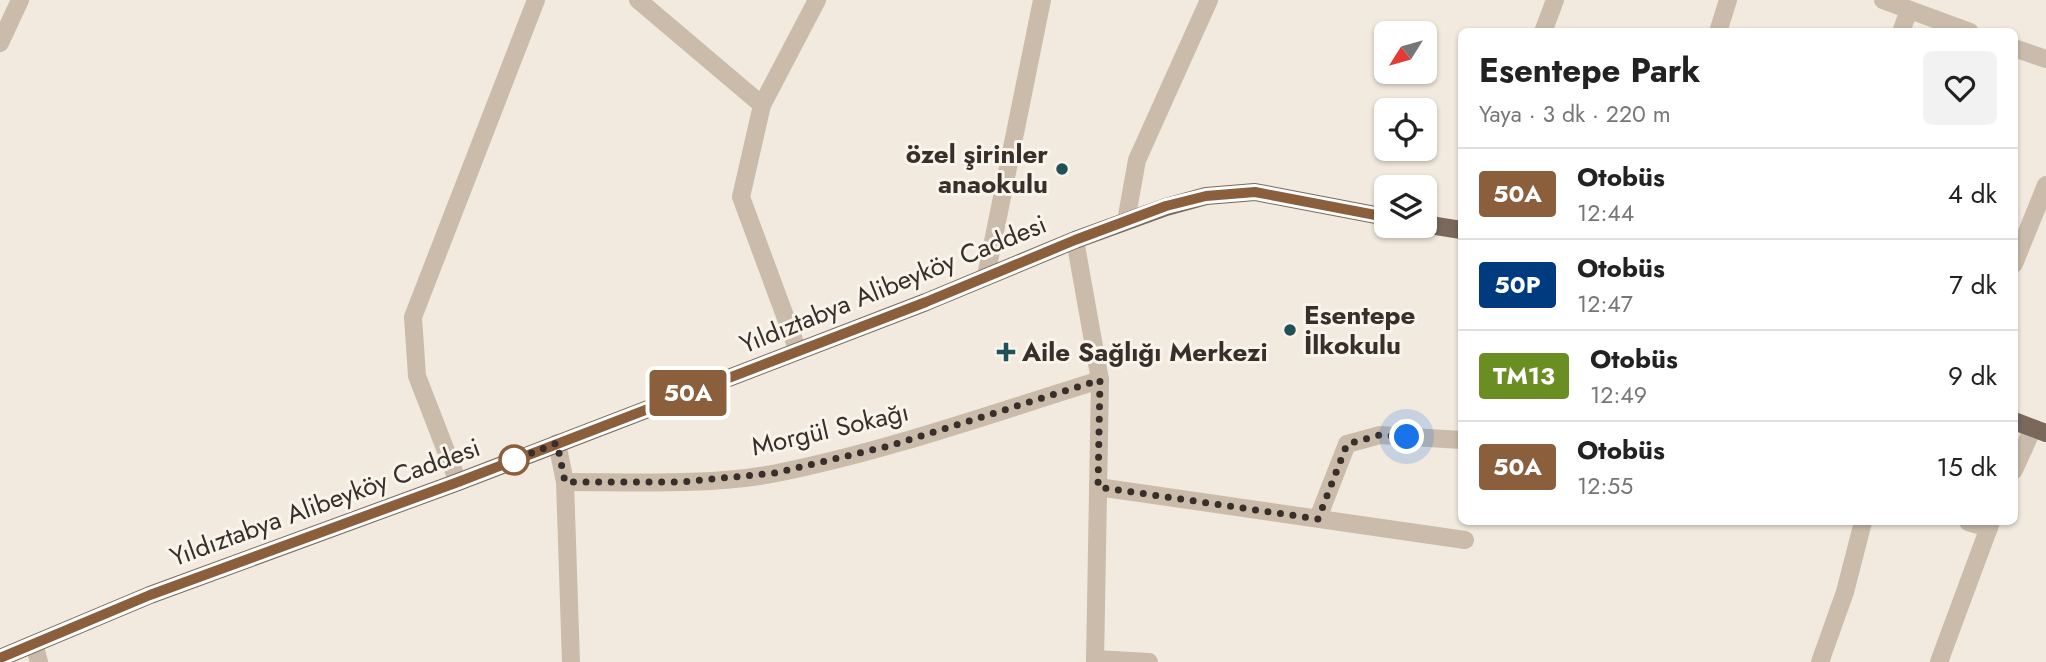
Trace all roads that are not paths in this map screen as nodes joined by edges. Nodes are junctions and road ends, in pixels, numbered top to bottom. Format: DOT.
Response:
graph roads {
  1 [pos="20,0"];
  2 [pos="537,0"];
  3 [pos="638,0"];
  4 [pos="817,0"];
  5 [pos="1042,0"];
  6 [pos="1209,0"];
  7 [pos="1555,0"];
  8 [pos="1728,0"];
  9 [pos="1883,0"];
  10 [pos="1909,10"];
  11 [pos="1544,28"];
  12 [pos="1719,28"];
  13 [pos="1902,28"];
  14 [pos="1959,28"];
  15 [pos="0,44"];
  16 [pos="2018,49"];
  17 [pos="2046,59"];
  18 [pos="762,105"];
  19 [pos="2046,185"];
  20 [pos="1374,214"];
  21 [pos="1126,221"];
  22 [pos="1437,226"];
  23 [pos="1458,230"];
  24 [pos="1075,240"];
  25 [pos="2018,254"];
  26 [pos="986,276"];
  27 [pos="798,351"];
  28 [pos="1100,380"];
  29 [pos="2018,423"];
  30 [pos="2039,431"];
  31 [pos="1458,440"];
  32 [pos="557,443"];
  33 [pos="2018,464"];
  34 [pos="458,482"];
  35 [pos="565,482"];
  36 [pos="1098,487"];
  37 [pos="1318,519"];
  38 [pos="1862,525"];
  39 [pos="1990,525"];
  40 [pos="1465,540"];
  41 [pos="34,644"];
  42 [pos="0,658"];
  43 [pos="1095,660"];
  44 [pos="39,662"];
  45 [pos="571,662"];
  46 [pos="1149,662"];
  47 [pos="1820,662"];
  48 [pos="1940,662"];
  1 -- 15 [label="street"];
  2 -- 34 [label="street"];
  3 -- 18 [label="street"];
  4 -- 18 [label="street"];
  5 -- 26 [label="street"];
  6 -- 21 [label="street"];
  7 -- 11 [label="street"];
  8 -- 12 [label="street"];
  9 -- 10 [label="street"];
  10 -- 13 [label="street"];
  10 -- 14 [label="street"];
  16 -- 17 [label="street"];
  18 -- 27 [label="street"];
  19 -- 25 [label="street"];
  20 -- 21 [label="main road, Yıldıztabya Alibeyköy Caddesi"];
  21 -- 24 [label="main road, Yıldıztabya Alibeyköy Caddesi"];
  22 -- 23 [label="main road"];
  24 -- 26 [label="main road, Yıldıztabya Alibeyköy Caddesi"];
  24 -- 28 [label="street"];
  26 -- 27 [label="main road, Yıldıztabya Alibeyköy Caddesi"];
  27 -- 32 [label="main road, Yıldıztabya Alibeyköy Caddesi"];
  28 -- 35 [label="street, Morgül Sokağı"];
  28 -- 36 [label="street"];
  29 -- 30 [label="main road"];
  30 -- 33 [label="street"];
  31 -- 37 [label="street"];
  32 -- 34 [label="main road, Yıldıztabya Alibeyköy Caddesi"];
  32 -- 35 [label="street"];
  34 -- 41 [label="main road, Yıldıztabya Alibeyköy Caddesi"];
  35 -- 45 [label="street"];
  36 -- 37 [label="street"];
  36 -- 43 [label="street"];
  37 -- 40 [label="street"];
  38 -- 47 [label="street"];
  39 -- 48 [label="street"];
  41 -- 42 [label="main road, Yıldıztabya Alibeyköy Caddesi"];
  41 -- 44 [label="street"];
  43 -- 46 [label="street"];
}
